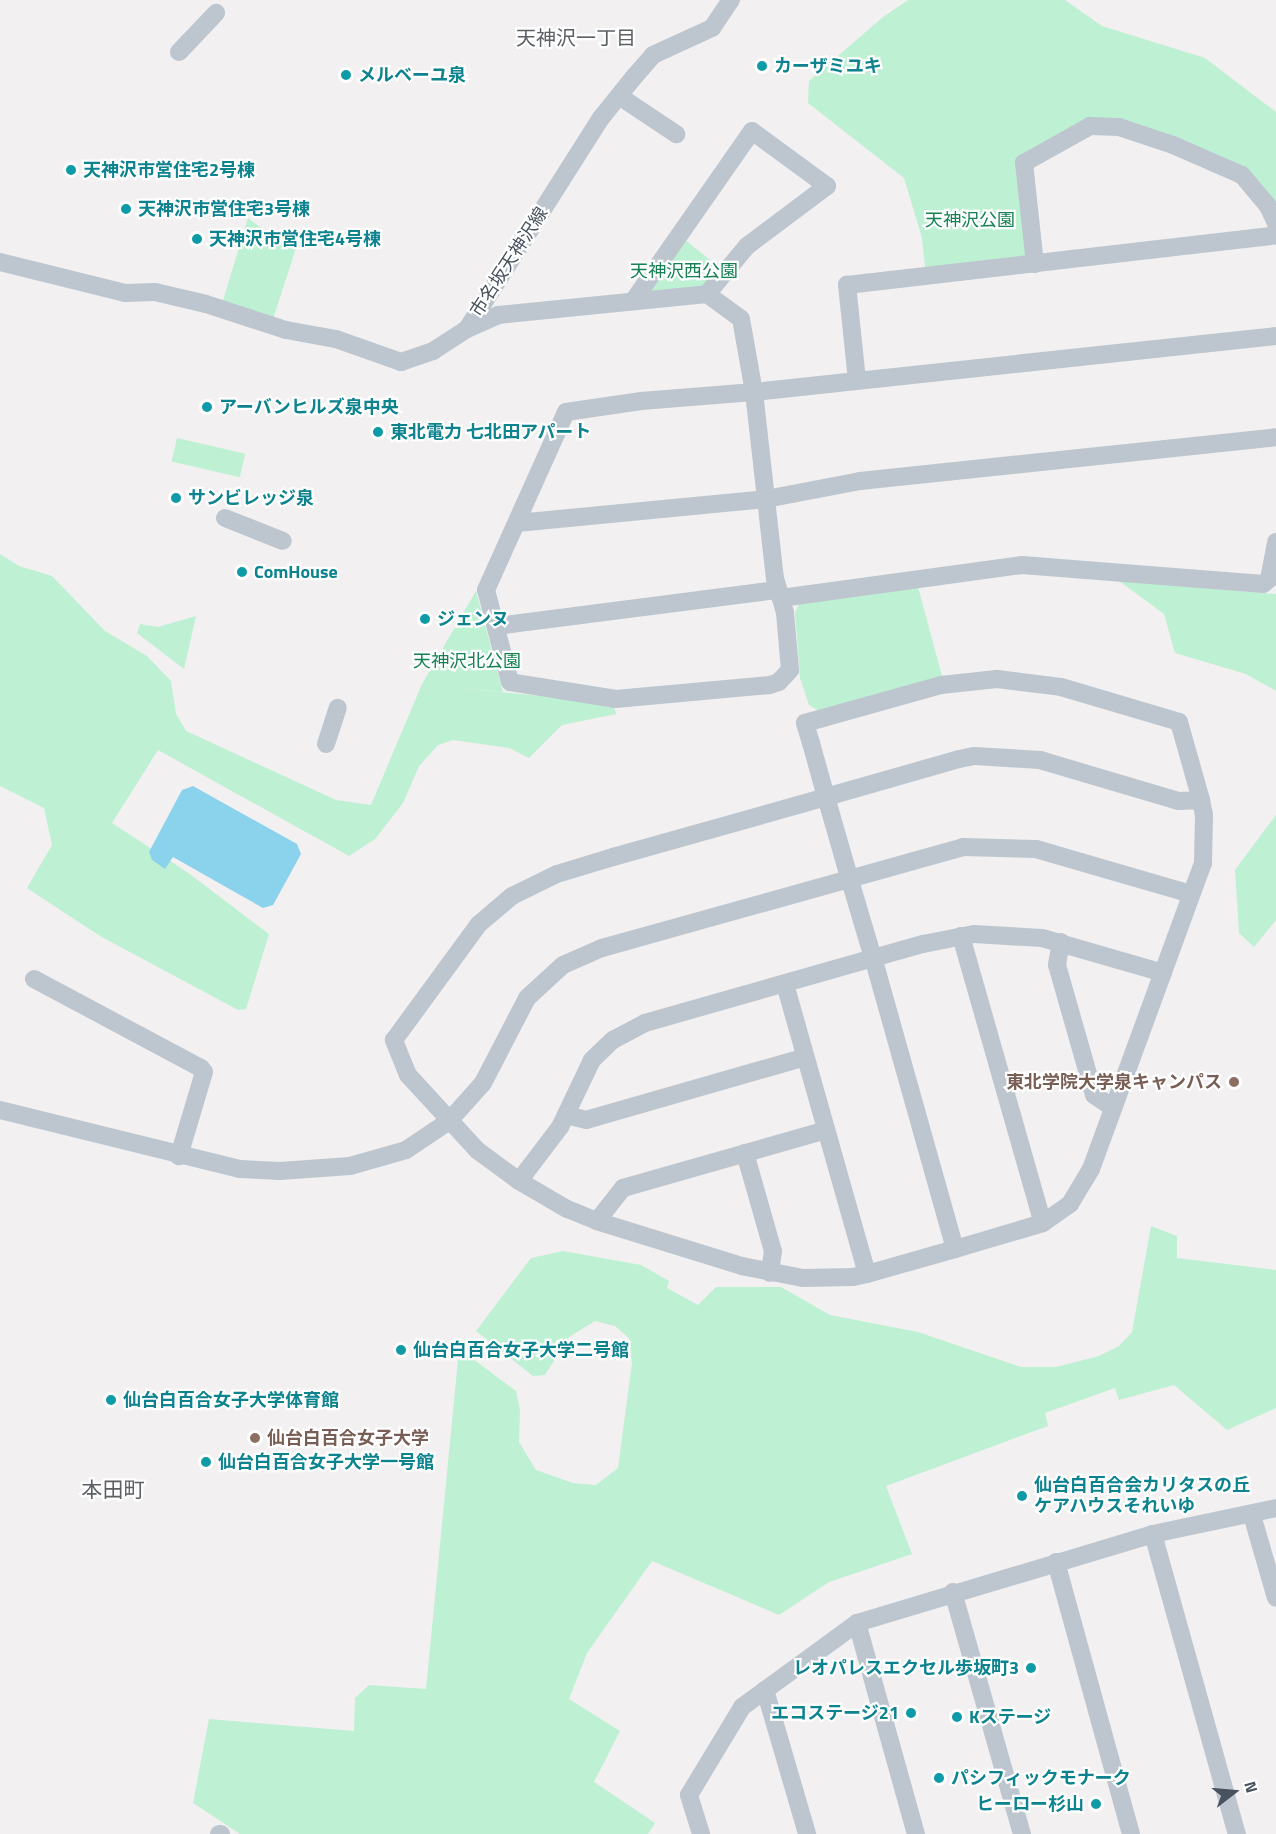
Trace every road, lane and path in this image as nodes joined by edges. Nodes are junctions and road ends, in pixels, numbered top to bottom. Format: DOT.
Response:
graph roads {
  1 [pos="730,0"];
  2 [pos="216,14"];
  3 [pos="178,52"];
  4 [pos="619,96"];
  5 [pos="676,134"];
  6 [pos="1276,223"];
  7 [pos="1276,235"];
  8 [pos="0,262"];
  9 [pos="1035,264"];
  10 [pos="708,294"];
  11 [pos="634,300"];
  12 [pos="467,329"];
  13 [pos="1276,336"];
  14 [pos="857,380"];
  15 [pos="754,392"];
  16 [pos="1276,437"];
  17 [pos="766,499"];
  18 [pos="225,518"];
  19 [pos="517,523"];
  20 [pos="283,541"];
  21 [pos="1276,542"];
  22 [pos="779,594"];
  23 [pos="496,626"];
  24 [pos="338,708"];
  25 [pos="326,744"];
  26 [pos="826,797"];
  27 [pos="1201,800"];
  28 [pos="849,877"];
  29 [pos="1191,894"];
  30 [pos="961,936"];
  31 [pos="1061,942"];
  32 [pos="873,958"];
  33 [pos="1163,973"];
  34 [pos="34,979"];
  35 [pos="785,984"];
  36 [pos="805,1057"];
  37 [pos="1113,1108"];
  38 [pos="0,1110"];
  39 [pos="566,1115"];
  40 [pos="449,1121"];
  41 [pos="826,1130"];
  42 [pos="745,1153"];
  43 [pos="179,1156"];
  44 [pos="519,1181"];
  45 [pos="597,1221"];
  46 [pos="1043,1223"];
  47 [pos="955,1249"];
  48 [pos="770,1274"];
  49 [pos="867,1274"];
  50 [pos="1276,1508"];
  51 [pos="1252,1515"];
  52 [pos="1153,1534"];
  53 [pos="1056,1562"];
  54 [pos="953,1592"];
  55 [pos="1276,1598"];
  56 [pos="857,1623"];
  57 [pos="765,1690"];
  58 [pos="701,1834"];
  59 [pos="807,1834"];
  60 [pos="916,1834"];
  61 [pos="1022,1834"];
  62 [pos="1131,1834"];
  63 [pos="1237,1834"];
  1 -- 4 [label="street, 市名坂天神沢線"];
  2 -- 3 [label="street"];
  4 -- 5 [label="street"];
  4 -- 12 [label="street, 市名坂天神沢線"];
  6 -- 9 [label="street"];
  7 -- 9 [label="street"];
  8 -- 12 [label="street, 市名坂天神沢線"];
  9 -- 14 [label="street"];
  10 -- 11 [label="street"];
  10 -- 11 [label="street"];
  10 -- 15 [label="street"];
  11 -- 12 [label="street"];
  13 -- 14 [label="street"];
  14 -- 15 [label="street"];
  15 -- 17 [label="street"];
  15 -- 19 [label="street"];
  16 -- 17 [label="street"];
  17 -- 19 [label="street"];
  17 -- 22 [label="street"];
  18 -- 20 [label="street"];
  19 -- 23 [label="street"];
  21 -- 22 [label="street"];
  22 -- 23 [label="street"];
  22 -- 23 [label="street"];
  24 -- 25 [label="street"];
  26 -- 27 [label="street"];
  26 -- 27 [label="street"];
  26 -- 28 [label="street"];
  26 -- 40 [label="street"];
  27 -- 29 [label="street"];
  28 -- 29 [label="street"];
  28 -- 32 [label="street"];
  28 -- 40 [label="street"];
  29 -- 33 [label="street"];
  30 -- 31 [label="street"];
  30 -- 32 [label="street"];
  30 -- 46 [label="street"];
  31 -- 33 [label="street"];
  31 -- 37 [label="street"];
  32 -- 35 [label="street"];
  32 -- 47 [label="street"];
  33 -- 37 [label="street"];
  34 -- 43 [label="street"];
  35 -- 36 [label="street"];
  35 -- 39 [label="street"];
  36 -- 39 [label="street"];
  36 -- 41 [label="street"];
  37 -- 46 [label="street"];
  38 -- 43 [label="street"];
  39 -- 44 [label="street"];
  40 -- 43 [label="street"];
  40 -- 44 [label="street"];
  41 -- 42 [label="street"];
  41 -- 49 [label="street"];
  42 -- 45 [label="street"];
  42 -- 48 [label="street"];
  44 -- 45 [label="street"];
  45 -- 48 [label="street"];
  46 -- 47 [label="street"];
  47 -- 49 [label="street"];
  48 -- 49 [label="street"];
  50 -- 51 [label="street"];
  51 -- 52 [label="street"];
  51 -- 55 [label="street"];
  52 -- 53 [label="street"];
  52 -- 63 [label="street"];
  53 -- 54 [label="street"];
  53 -- 62 [label="street"];
  54 -- 56 [label="street"];
  54 -- 61 [label="street"];
  56 -- 57 [label="street"];
  56 -- 60 [label="street"];
  57 -- 58 [label="street"];
  57 -- 59 [label="street"];
}
